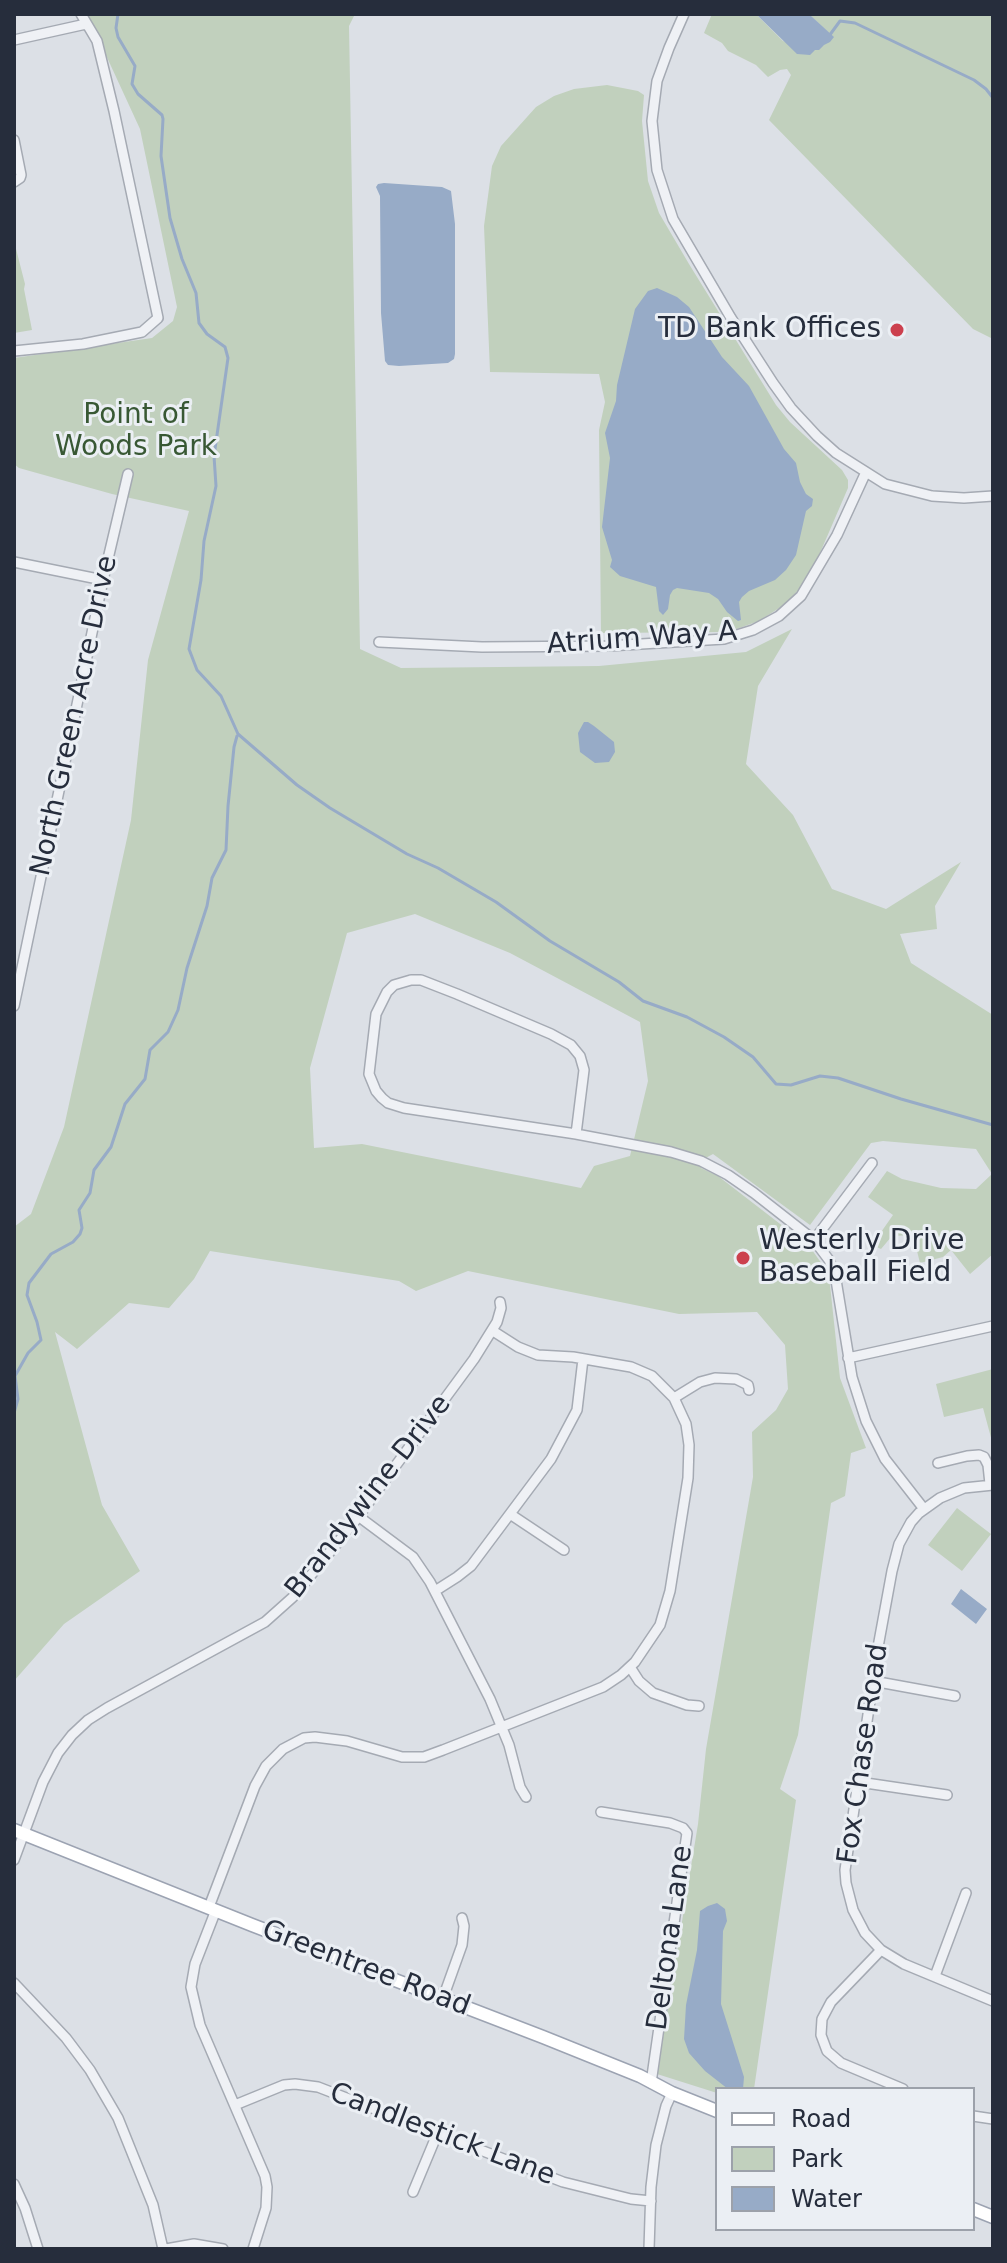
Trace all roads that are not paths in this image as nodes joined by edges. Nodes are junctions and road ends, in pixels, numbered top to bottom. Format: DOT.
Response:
graph roads {
  1 [pos="81,14"];
  2 [pos="684,14"];
  3 [pos="86,24"];
  4 [pos="14,40"];
  5 [pos="14,140"];
  6 [pos="14,182"];
  7 [pos="14,351"];
  8 [pos="866,472"];
  9 [pos="128,474"];
  10 [pos="993,496"];
  11 [pos="14,562"];
  12 [pos="103,580"];
  13 [pos="379,642"];
  14 [pos="14,1006"];
  15 [pos="576,1134"];
  16 [pos="872,1163"];
  17 [pos="814,1240"];
  18 [pos="500,1302"];
  19 [pos="993,1326"];
  20 [pos="493,1331"];
  21 [pos="848,1358"];
  22 [pos="583,1359"];
  23 [pos="749,1390"];
  24 [pos="674,1398"];
  25 [pos="938,1463"];
  26 [pos="991,1485"];
  27 [pos="924,1509"];
  28 [pos="510,1514"];
  29 [pos="358,1516"];
  30 [pos="564,1550"];
  31 [pos="435,1591"];
  32 [pos="630,1667"];
  33 [pos="873,1681"];
  34 [pos="955,1696"];
  35 [pos="699,1706"];
  36 [pos="503,1728"];
  37 [pos="859,1782"];
  38 [pos="947,1795"];
  39 [pos="526,1797"];
  40 [pos="601,1812"];
  41 [pos="19,1832"];
  42 [pos="14,1860"];
  43 [pos="966,1893"];
  44 [pos="212,1908"];
  45 [pos="462,1918"];
  46 [pos="881,1950"];
  47 [pos="935,1976"];
  48 [pos="14,1983"];
  49 [pos="443,1998"];
  50 [pos="993,2001"];
  51 [pos="651,2083"];
  52 [pos="898,2087"];
  53 [pos="672,2093"];
  54 [pos="235,2105"];
  55 [pos="715,2110"];
  56 [pos="438,2132"];
  57 [pos="14,2184"];
  58 [pos="413,2192"];
  59 [pos="651,2201"];
  60 [pos="38,2249"];
  61 [pos="164,2249"];
  62 [pos="223,2249"];
  63 [pos="253,2249"];
  64 [pos="649,2249"];
  1 -- 3 [label="street"];
  2 -- 8 [label="street"];
  3 -- 4 [label="street"];
  3 -- 7 [label="street"];
  5 -- 6 [label="street"];
  8 -- 10 [label="street"];
  8 -- 13 [label="street, Atrium Way A"];
  9 -- 12 [label="street, North Green Acre Drive"];
  11 -- 12 [label="street"];
  12 -- 14 [label="street, North Green Acre Drive"];
  15 -- 15 [label="street"];
  15 -- 17 [label="street"];
  16 -- 17 [label="street"];
  17 -- 21 [label="street"];
  18 -- 20 [label="street, Brandywine Drive"];
  19 -- 21 [label="street"];
  20 -- 22 [label="street"];
  20 -- 29 [label="street, Brandywine Drive"];
  21 -- 27 [label="street"];
  22 -- 24 [label="street"];
  22 -- 28 [label="street"];
  23 -- 24 [label="street"];
  24 -- 32 [label="street"];
  25 -- 26 [label="street"];
  26 -- 27 [label="street, Fox Chase Road"];
  27 -- 33 [label="street, Fox Chase Road"];
  28 -- 30 [label="street"];
  28 -- 31 [label="street"];
  29 -- 31 [label="street"];
  29 -- 41 [label="street, Brandywine Drive"];
  31 -- 36 [label="street"];
  32 -- 35 [label="street"];
  32 -- 36 [label="street"];
  33 -- 34 [label="street"];
  33 -- 37 [label="street, Fox Chase Road"];
  36 -- 39 [label="street"];
  36 -- 44 [label="street"];
  37 -- 38 [label="street"];
  37 -- 46 [label="street, Fox Chase Road"];
  40 -- 51 [label="street, Deltona Lane"];
  41 -- 42 [label="street, Brandywine Drive"];
  41 -- 44 [label="main road, Greentree Road"];
  43 -- 47 [label="street"];
  44 -- 49 [label="main road, Greentree Road"];
  44 -- 54 [label="street"];
  45 -- 49 [label="street"];
  46 -- 47 [label="street, Fox Chase Road"];
  46 -- 52 [label="street"];
  47 -- 50 [label="street, Fox Chase Road"];
  48 -- 61 [label="street"];
  49 -- 51 [label="main road, Greentree Road"];
  51 -- 53 [label="main road, Greentree Road"];
  53 -- 55 [label="main road, Greentree Road"];
  53 -- 59 [label="street"];
  54 -- 56 [label="street, Candlestick Lane"];
  54 -- 63 [label="street"];
  56 -- 58 [label="street"];
  56 -- 59 [label="street, Candlestick Lane"];
  57 -- 60 [label="street"];
  59 -- 64 [label="street"];
  61 -- 62 [label="street"];
}
